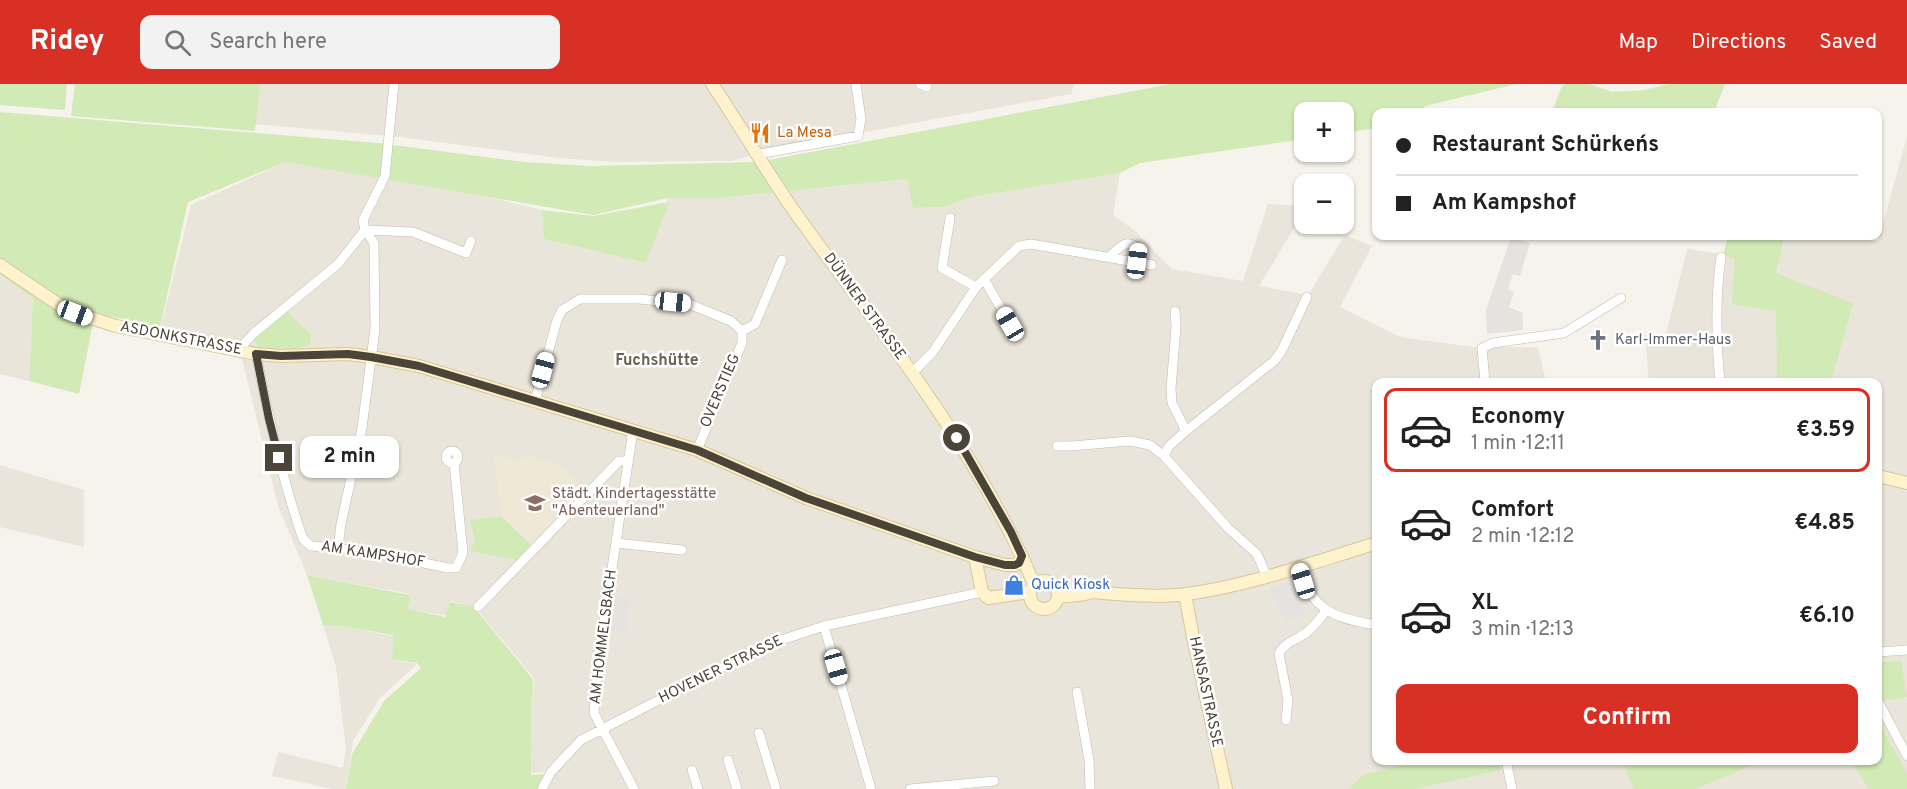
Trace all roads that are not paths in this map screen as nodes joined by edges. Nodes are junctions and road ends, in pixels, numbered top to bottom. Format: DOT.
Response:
graph roads {
  1 [pos="394,84"];
  2 [pos="712,84"];
  3 [pos="856,84"];
  4 [pos="759,154"];
  5 [pos="950,218"];
  6 [pos="365,230"];
  7 [pos="471,241"];
  8 [pos="1110,256"];
  9 [pos="1721,257"];
  10 [pos="783,260"];
  11 [pos="1137,261"];
  12 [pos="0,265"];
  13 [pos="1152,265"];
  14 [pos="984,279"];
  15 [pos="976,287"];
  16 [pos="1307,297"];
  17 [pos="1621,298"];
  18 [pos="1175,311"];
  19 [pos="1010,324"];
  20 [pos="742,331"];
  21 [pos="237,351"];
  22 [pos="256,354"];
  23 [pos="371,357"];
  24 [pos="912,373"];
  25 [pos="1485,378"];
  26 [pos="1720,378"];
  27 [pos="535,401"];
  28 [pos="633,430"];
  29 [pos="1186,431"];
  30 [pos="1057,446"];
  31 [pos="697,450"];
  32 [pos="1164,456"];
  33 [pos="628,461"];
  34 [pos="454,462"];
  35 [pos="1882,477"];
  36 [pos="1907,483"];
  37 [pos="1011,532"];
  38 [pos="616,543"];
  39 [pos="1372,545"];
  40 [pos="338,548"];
  41 [pos="682,550"];
  42 [pos="1022,556"];
  43 [pos="975,557"];
  44 [pos="1299,568"];
  45 [pos="1267,577"];
  46 [pos="1034,589"];
  47 [pos="982,592"];
  48 [pos="1057,593"];
  49 [pos="1185,594"];
  50 [pos="478,607"];
  51 [pos="1326,611"];
  52 [pos="824,626"];
  53 [pos="1372,626"];
  54 [pos="1907,650"];
  55 [pos="1882,652"];
  56 [pos="1077,692"];
  57 [pos="1882,709"];
  58 [pos="1286,720"];
  59 [pos="601,729"];
  60 [pos="759,733"];
  61 [pos="1907,756"];
  62 [pos="728,760"];
  63 [pos="1507,765"];
  64 [pos="692,771"];
  65 [pos="994,781"];
  66 [pos="542,789"];
  67 [pos="634,789"];
  68 [pos="698,789"];
  69 [pos="737,789"];
  70 [pos="776,789"];
  71 [pos="871,789"];
  72 [pos="909,789"];
  73 [pos="1090,789"];
  74 [pos="1226,789"];
  75 [pos="1512,789"];
  1 -- 6 [label="street"];
  2 -- 4 [label="street, DÜNNER STRASSE"];
  3 -- 4 [label="street"];
  4 -- 24 [label="street, DÜNNER STRASSE"];
  5 -- 15 [label="street"];
  6 -- 7 [label="street"];
  6 -- 21 [label="street"];
  6 -- 23 [label="street"];
  8 -- 11 [label="street"];
  8 -- 11 [label="street"];
  8 -- 14 [label="street"];
  9 -- 26 [label="street"];
  10 -- 20 [label="street, OVERSTIEG"];
  11 -- 13 [label="street"];
  12 -- 21 [label="street, ASDONKSTRASSE"];
  14 -- 15 [label="street"];
  14 -- 19 [label="street"];
  15 -- 24 [label="street"];
  16 -- 29 [label="street"];
  17 -- 25 [label="street"];
  18 -- 29 [label="street"];
  20 -- 27 [label="street"];
  20 -- 31 [label="street, OVERSTIEG"];
  21 -- 22 [label="street, ASDONKSTRASSE"];
  22 -- 23 [label="street, ASDONKSTRASSE"];
  22 -- 40 [label="street, AM KAMPSHOF"];
  23 -- 27 [label="street, ASDONKSTRASSE"];
  23 -- 40 [label="street"];
  24 -- 37 [label="street, DÜNNER STRASSE"];
  27 -- 28 [label="street, ASDONKSTRASSE"];
  28 -- 31 [label="street, ASDONKSTRASSE"];
  28 -- 33 [label="street, AM HOMMELSBACH"];
  29 -- 32 [label="street"];
  30 -- 32 [label="street"];
  31 -- 43 [label="street, ASDONKSTRASSE"];
  32 -- 45 [label="street"];
  33 -- 38 [label="street, AM HOMMELSBACH"];
  33 -- 50 [label="street"];
  34 -- 40 [label="street, AM KAMPSHOF"];
  35 -- 36 [label="street"];
  37 -- 42 [label="street, DÜNNER STRASSE"];
  37 -- 46 [label="street, DÜNNER STRASSE"];
  38 -- 41 [label="street"];
  38 -- 59 [label="street, AM HOMMELSBACH"];
  39 -- 44 [label="street"];
  42 -- 43 [label="street, ASDONKSTRASSE"];
  42 -- 46 [label="street, DÜNNER STRASSE"];
  43 -- 47 [label="street"];
  44 -- 45 [label="street"];
  44 -- 51 [label="street"];
  45 -- 49 [label="street"];
  46 -- 47 [label="street"];
  46 -- 48 [label="street"];
  46 -- 48 [label="street"];
  47 -- 52 [label="street, HOVENER STRASSE"];
  48 -- 49 [label="street"];
  49 -- 74 [label="street, HANSASTRASSE"];
  51 -- 53 [label="street"];
  51 -- 58 [label="street"];
  52 -- 59 [label="street, HOVENER STRASSE"];
  52 -- 71 [label="street"];
  54 -- 55 [label="street"];
  56 -- 73 [label="street"];
  57 -- 61 [label="street"];
  59 -- 66 [label="street, HOVENER STRASSE"];
  59 -- 67 [label="street, AM HOMMELSBACH"];
  60 -- 70 [label="street"];
  62 -- 69 [label="street"];
  63 -- 75 [label="street"];
  64 -- 68 [label="street"];
  65 -- 72 [label="street"];
}
